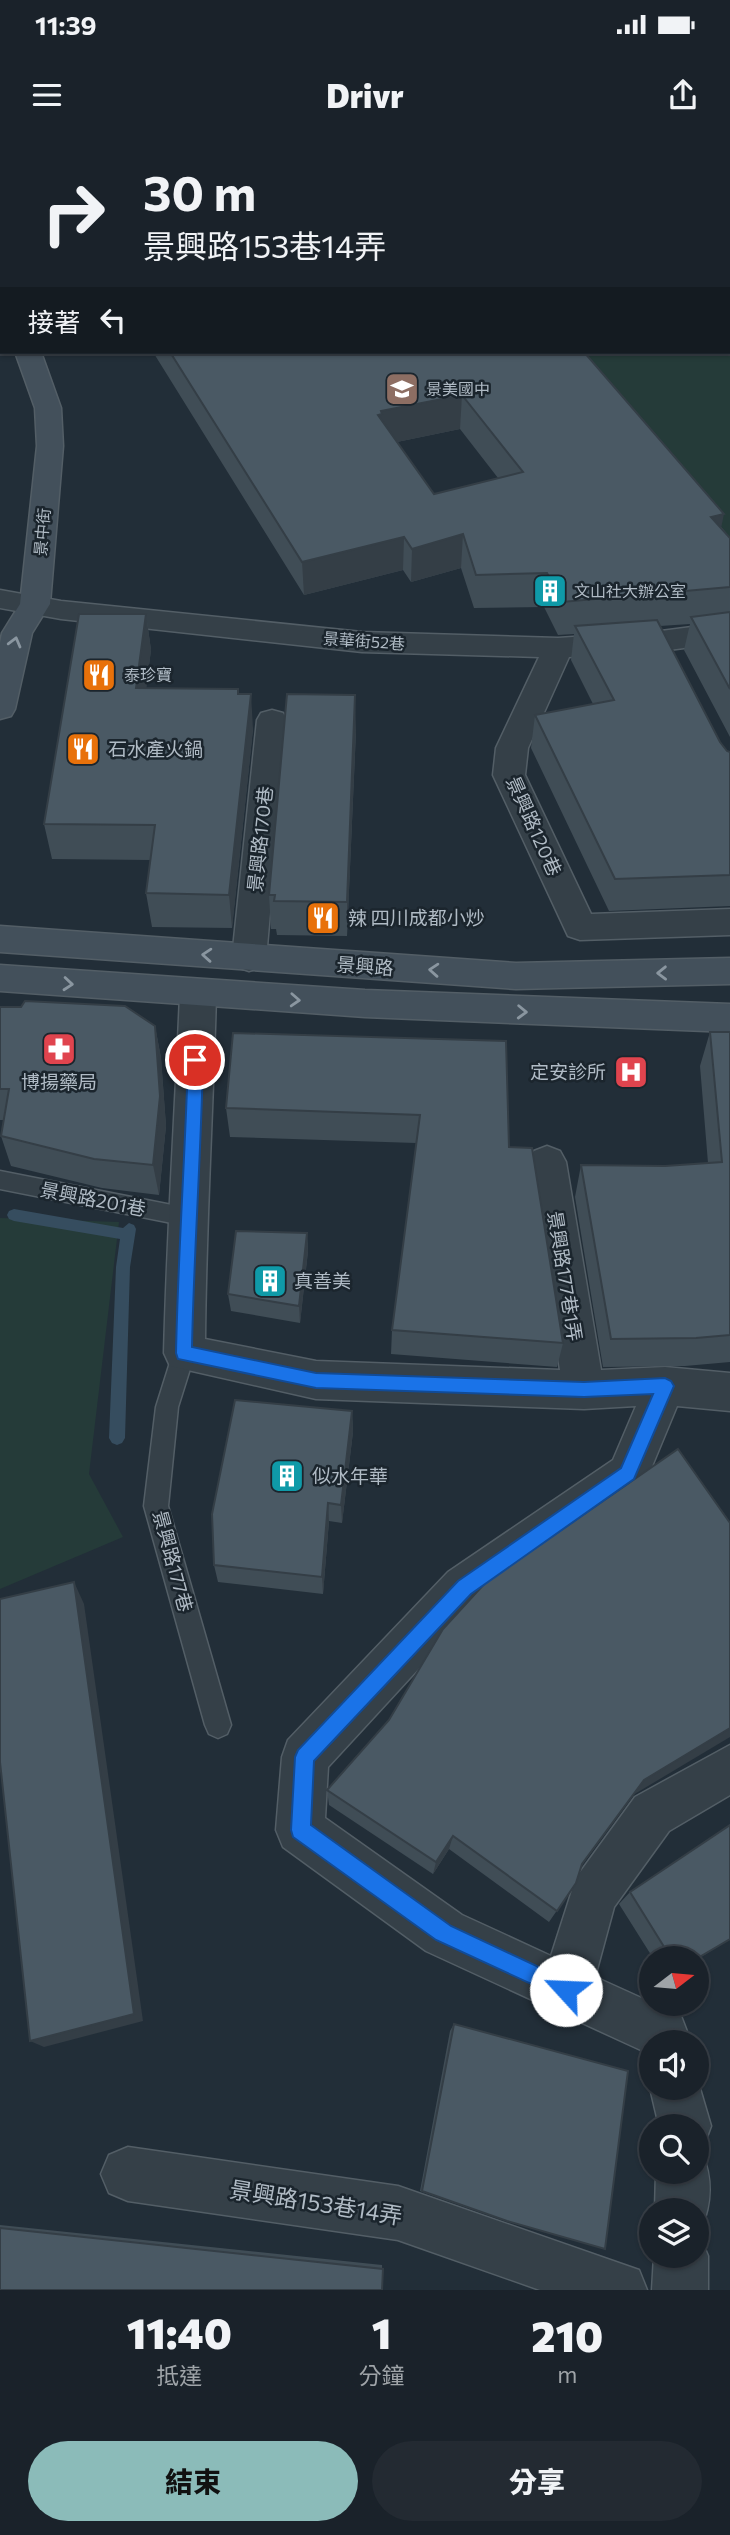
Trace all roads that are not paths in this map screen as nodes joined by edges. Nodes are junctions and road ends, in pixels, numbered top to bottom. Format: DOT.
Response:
graph roads {
  1 [pos="29,354"];
  2 [pos="0,599"];
  3 [pos="35,604"];
  4 [pos="730,632"];
  5 [pos="558,648"];
  6 [pos="0,709"];
  7 [pos="272,720"];
  8 [pos="730,922"];
  9 [pos="0,939"];
  10 [pos="249,958"];
  11 [pos="730,971"];
  12 [pos="0,978"];
  13 [pos="198,995"];
  14 [pos="730,1018"];
  15 [pos="547,1162"];
  16 [pos="0,1180"];
  17 [pos="187,1217"];
  18 [pos="184,1353"];
  19 [pos="665,1386"];
  20 [pos="584,1390"];
  21 [pos="730,1392"];
  22 [pos="218,1726"];
  23 [pos="730,1769"];
  24 [pos="566,1990"];
  25 [pos="654,2030"];
  26 [pos="128,2174"];
  27 [pos="681,2268"];
  28 [pos="620,2290"];
  29 [pos="680,2290"];
  1 -- 3 [label="street, 景中街"];
  2 -- 3 [label="street, 景華街52巷"];
  3 -- 5 [label="street, 景華街52巷"];
  6 -- 3 [label="street, 景中街, one-way"];
  4 -- 5 [label="street, 景華街52巷"];
  5 -- 8 [label="street, 景興路120巷"];
  7 -- 10 [label="street, 景興路170巷"];
  10 -- 9 [label="street, 景興路, one-way"];
  11 -- 10 [label="street, 景興路, one-way"];
  12 -- 13 [label="street, 景興路, one-way"];
  13 -- 14 [label="street, 景興路, one-way"];
  13 -- 17 [label="street, 景興路177巷"];
  15 -- 20 [label="street, 景興路177巷1弄"];
  16 -- 17 [label="lane, 景興路201巷"];
  17 -- 18 [label="street, 景興路177巷"];
  18 -- 20 [label="street"];
  18 -- 22 [label="lane, 景興路177巷"];
  19 -- 20 [label="street"];
  19 -- 21 [label="street"];
  19 -- 24 [label="street"];
  23 -- 24 [label="street"];
  24 -- 25 [label="street"];
  26 -- 28 [label="street, 景興路153巷14弄"];
  27 -- 29 [label="street"];
}
